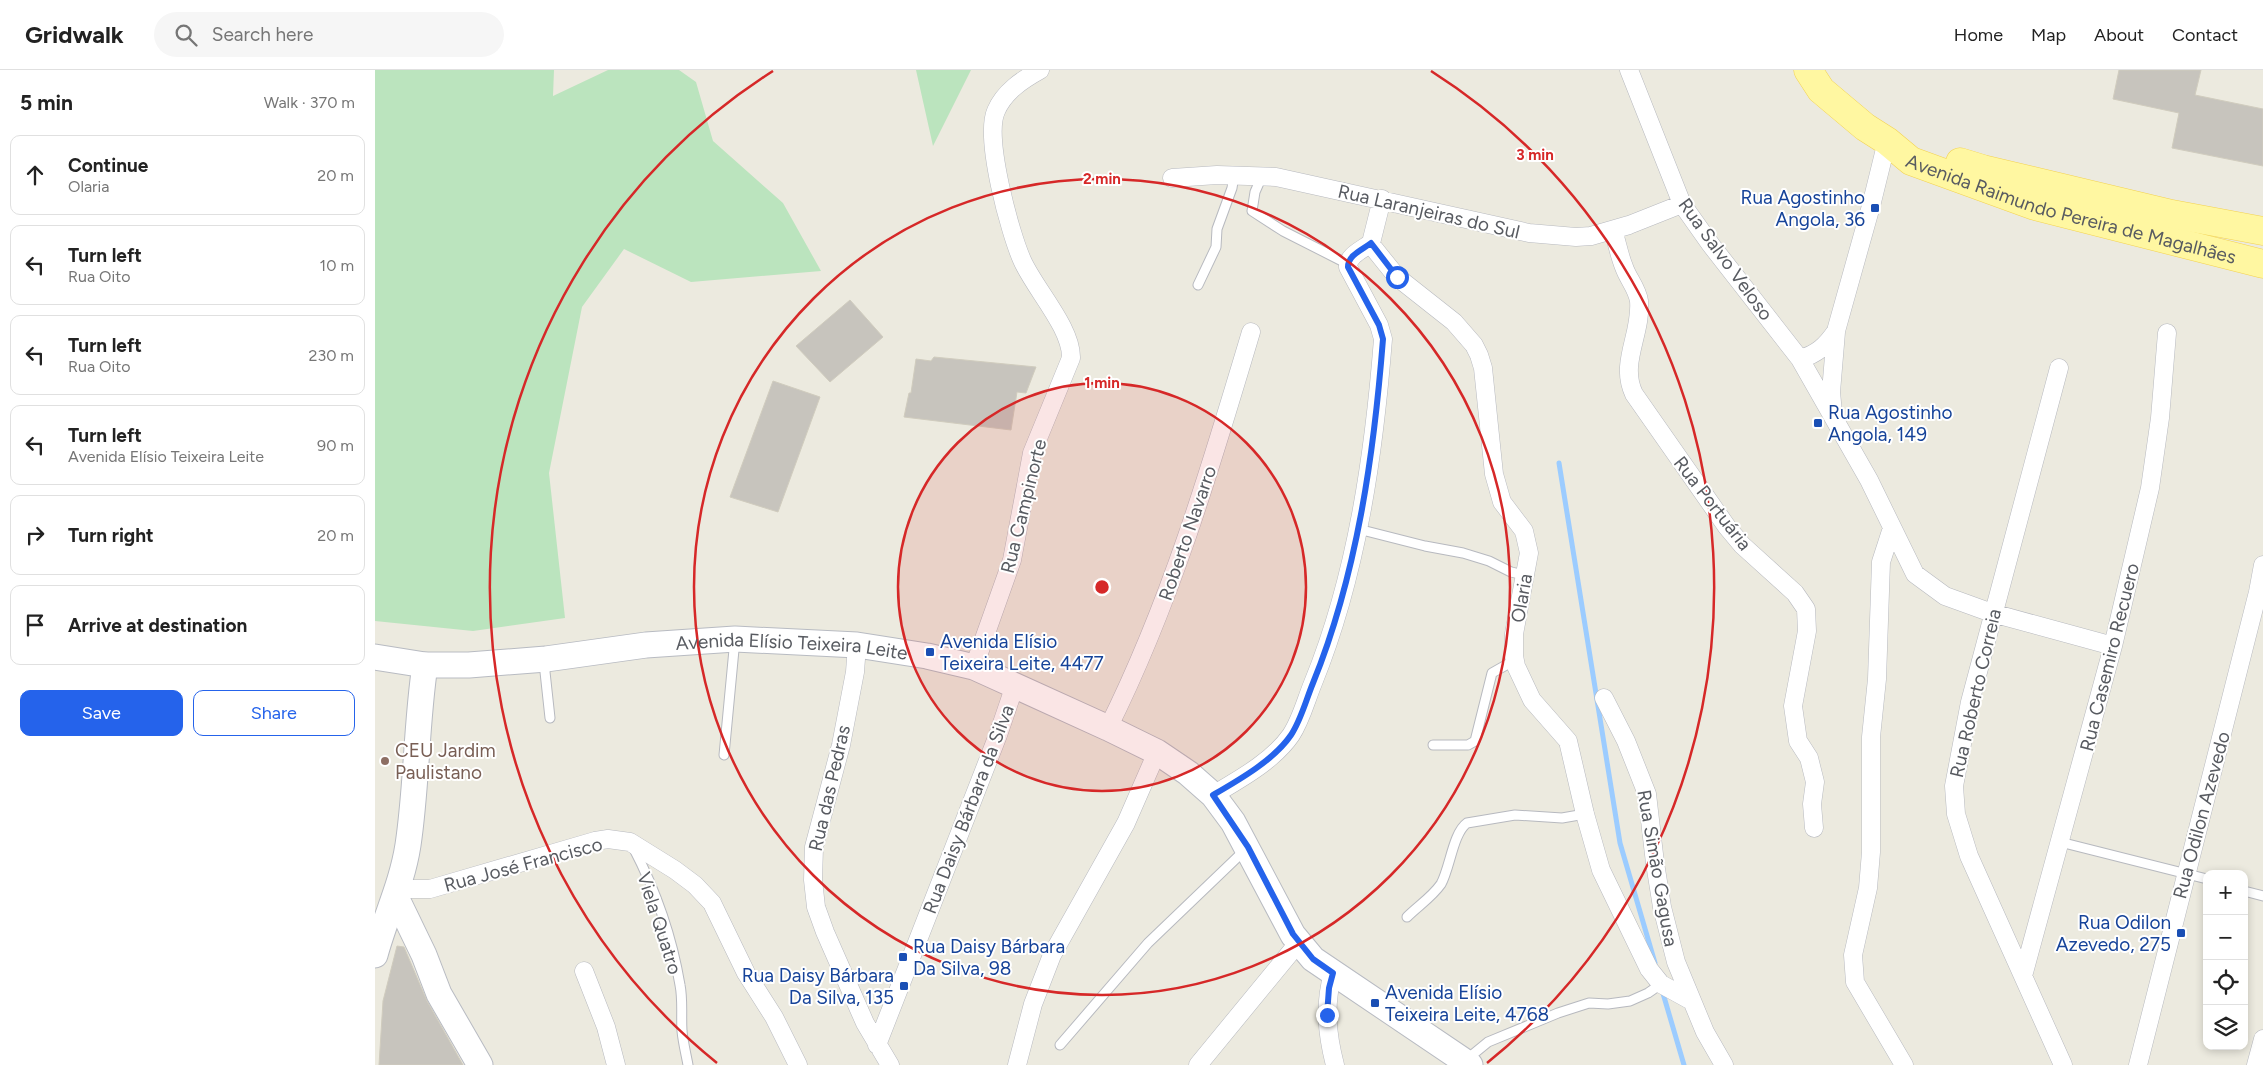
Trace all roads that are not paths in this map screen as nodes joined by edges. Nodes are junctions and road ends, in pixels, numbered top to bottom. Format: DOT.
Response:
graph roads {
  1 [pos="1040,70"];
  2 [pos="1629,70"];
  3 [pos="1808,70"];
  4 [pos="1887,141"];
  5 [pos="1234,175"];
  6 [pos="1262,176"];
  7 [pos="1172,178"];
  8 [pos="1381,199"];
  9 [pos="1682,204"];
  10 [pos="1613,230"];
  11 [pos="2263,230"];
  12 [pos="1371,243"];
  13 [pos="1348,264"];
  14 [pos="2263,264"];
  15 [pos="1198,285"];
  16 [pos="1837,331"];
  17 [pos="1251,332"];
  18 [pos="2167,333"];
  19 [pos="1800,359"];
  20 [pos="2059,368"];
  21 [pos="1833,415"];
  22 [pos="1892,528"];
  23 [pos="1358,529"];
  24 [pos="2263,565"];
  25 [pos="1524,575"];
  26 [pos="1992,613"];
  27 [pos="735,639"];
  28 [pos="857,645"];
  29 [pos="2113,646"];
  30 [pos="375,656"];
  31 [pos="546,659"];
  32 [pos="1515,660"];
  33 [pos="425,665"];
  34 [pos="974,667"];
  35 [pos="1015,685"];
  36 [pos="1604,698"];
  37 [pos="549,718"];
  38 [pos="1108,728"];
  39 [pos="1433,744"];
  40 [pos="1157,752"];
  41 [pos="724,755"];
  42 [pos="1213,795"];
  43 [pos="1585,814"];
  44 [pos="1814,828"];
  45 [pos="630,842"];
  46 [pos="2060,842"];
  47 [pos="1248,847"];
  48 [pos="2185,874"];
  49 [pos="2203,878"];
  50 [pos="2248,892"];
  51 [pos="397,893"];
  52 [pos="2263,896"];
  53 [pos="1407,917"];
  54 [pos="1299,942"];
  55 [pos="375,955"];
  56 [pos="584,971"];
  57 [pos="1333,973"];
  58 [pos="2023,976"];
  59 [pos="1661,984"];
  60 [pos="1691,1000"];
  61 [pos="2263,1039"];
  62 [pos="877,1045"];
  63 [pos="1060,1045"];
  64 [pos="1468,1063"];
  65 [pos="480,1065"];
  66 [pos="616,1065"];
  67 [pos="688,1065"];
  68 [pos="799,1065"];
  69 [pos="890,1065"];
  70 [pos="1017,1065"];
  71 [pos="1198,1065"];
  72 [pos="1335,1065"];
  73 [pos="1724,1065"];
  74 [pos="1904,1065"];
  75 [pos="2063,1065"];
  76 [pos="2138,1065"];
  77 [pos="2256,1065"];
  1 -- 34 [label="street, Rua Campinorte"];
  2 -- 9 [label="street, Rua Salvo Veloso"];
  3 -- 4 [label="main road, Avenida Raimundo Pereira de Magalhães"];
  4 -- 11 [label="main road, Avenida Raimundo Pereira de Magalhães"];
  4 -- 14 [label="main road, Avenida Raimundo Pereira de Magalhães"];
  4 -- 16 [label="street"];
  5 -- 6 [label="street, Rua Laranjeiras do Sul"];
  5 -- 7 [label="street, Rua Laranjeiras do Sul"];
  5 -- 15 [label="lane"];
  6 -- 8 [label="street, Rua Laranjeiras do Sul"];
  6 -- 13 [label="lane"];
  8 -- 10 [label="street, Rua Laranjeiras do Sul"];
  8 -- 12 [label="street"];
  9 -- 10 [label="street, Rua Laranjeiras do Sul"];
  9 -- 19 [label="street, Rua Salvo Veloso"];
  10 -- 44 [label="street, Rua Portuária"];
  12 -- 13 [label="street"];
  12 -- 25 [label="street, Olaria"];
  13 -- 23 [label="street"];
  16 -- 19 [label="street"];
  16 -- 21 [label="street"];
  17 -- 38 [label="street, Roberto Navarro"];
  18 -- 29 [label="street, Rua Casemiro Recuero"];
  19 -- 21 [label="street, Rua Salvo Veloso"];
  20 -- 26 [label="street, Rua Roberto Correia"];
  21 -- 22 [label="street, Rua Salvo Veloso"];
  22 -- 26 [label="street, Rua Salvo Veloso"];
  22 -- 74 [label="street"];
  23 -- 25 [label="lane"];
  23 -- 42 [label="street"];
  24 -- 48 [label="street, Rua Odilon Azevedo"];
  25 -- 32 [label="street, Olaria"];
  26 -- 29 [label="street, Rua Salvo Veloso"];
  26 -- 58 [label="street, Rua Roberto Correia"];
  27 -- 28 [label="main road, Avenida Elísio Teixeira Leite"];
  27 -- 31 [label="main road, Avenida Elísio Teixeira Leite"];
  27 -- 41 [label="lane"];
  28 -- 34 [label="main road, Avenida Elísio Teixeira Leite"];
  28 -- 62 [label="street, Rua das Pedras"];
  29 -- 46 [label="street, Rua Casemiro Recuero"];
  30 -- 33 [label="main road, Avenida Elísio Teixeira Leite"];
  31 -- 33 [label="main road, Avenida Elísio Teixeira Leite"];
  31 -- 37 [label="lane"];
  32 -- 39 [label="lane"];
  32 -- 43 [label="street, Olaria"];
  33 -- 51 [label="main road"];
  34 -- 35 [label="main road, Avenida Elísio Teixeira Leite"];
  35 -- 38 [label="main road, Avenida Elísio Teixeira Leite"];
  35 -- 62 [label="street, Rua Daisy Bárbara da Silva"];
  36 -- 60 [label="street, Rua Simão Gagusa"];
  38 -- 40 [label="main road, Avenida Elísio Teixeira Leite"];
  40 -- 42 [label="main road, Avenida Elísio Teixeira Leite"];
  40 -- 70 [label="street"];
  42 -- 47 [label="main road, Avenida Elísio Teixeira Leite"];
  43 -- 53 [label="lane"];
  43 -- 59 [label="street, Olaria"];
  45 -- 51 [label="street, Rua José Francisco"];
  45 -- 67 [label="lane, Viela Quatro"];
  45 -- 68 [label="street, Rua José Francisco"];
  46 -- 48 [label="lane"];
  46 -- 58 [label="street, Rua Casemiro Recuero"];
  47 -- 54 [label="main road, Avenida Elísio Teixeira Leite"];
  47 -- 63 [label="lane"];
  48 -- 49 [label="lane"];
  48 -- 76 [label="street, Rua Odilon Azevedo"];
  50 -- 52 [label="lane"];
  51 -- 55 [label="main road"];
  51 -- 65 [label="main road"];
  54 -- 57 [label="main road, Avenida Elísio Teixeira Leite"];
  54 -- 71 [label="street"];
  56 -- 66 [label="street"];
  57 -- 64 [label="main road, Avenida Elísio Teixeira Leite"];
  57 -- 72 [label="street"];
  58 -- 75 [label="street, Rua Roberto Correia"];
  59 -- 60 [label="street, Olaria"];
  59 -- 64 [label="lane"];
  60 -- 73 [label="street, Rua Simão Gagusa"];
  61 -- 77 [label="street"];
  62 -- 69 [label="street, Rua das Pedras"];
}
